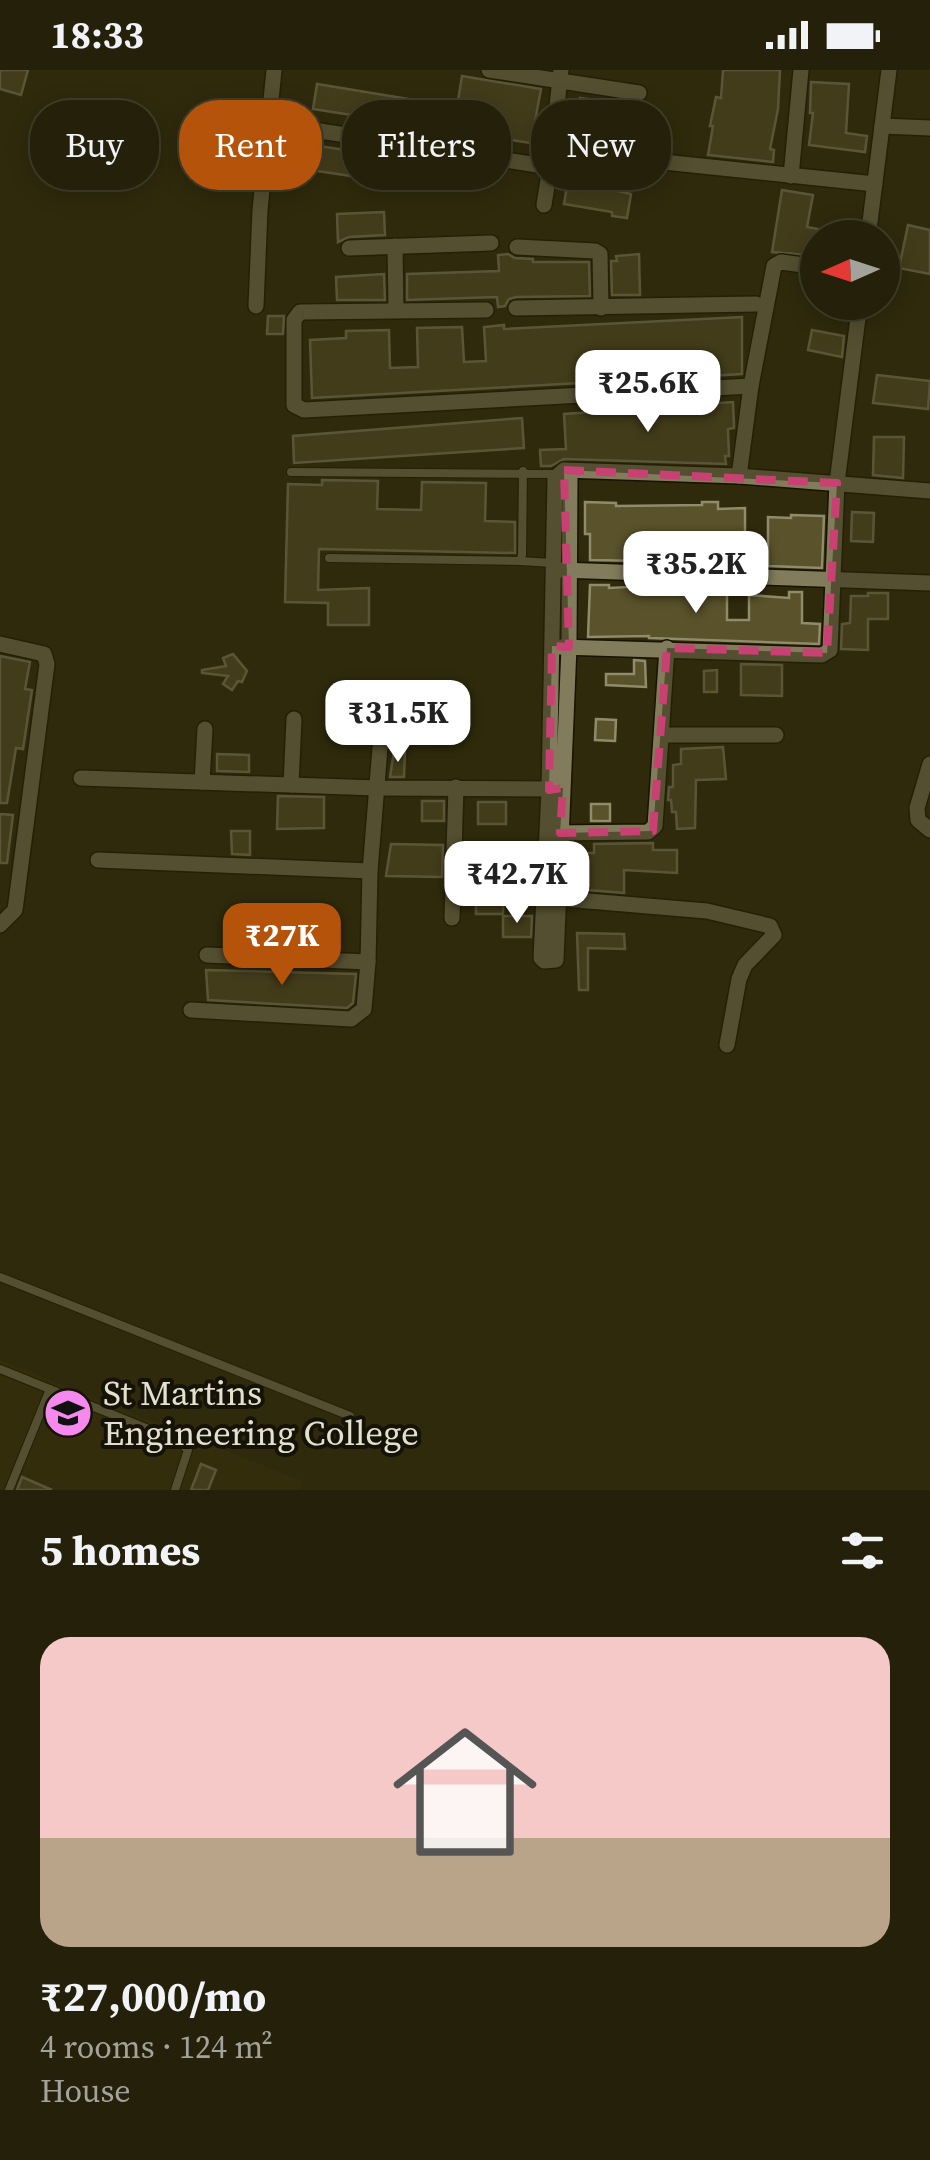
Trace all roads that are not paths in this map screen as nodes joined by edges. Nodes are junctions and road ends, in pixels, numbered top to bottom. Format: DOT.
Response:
graph roads {
  1 [pos="274,70"];
  2 [pos="489,70"];
  3 [pos="800,70"];
  4 [pos="889,70"];
  5 [pos="560,75"];
  6 [pos="639,94"];
  7 [pos="271,100"];
  8 [pos="557,100"];
  9 [pos="882,126"];
  10 [pos="930,128"];
  11 [pos="322,131"];
  12 [pos="671,163"];
  13 [pos="531,164"];
  14 [pos="790,176"];
  15 [pos="875,184"];
  16 [pos="264,190"];
  17 [pos="546,190"];
  18 [pos="544,206"];
  19 [pos="870,220"];
  20 [pos="491,243"];
  21 [pos="395,246"];
  22 [pos="516,247"];
  23 [pos="349,248"];
  24 [pos="800,266"];
  25 [pos="762,305"];
  26 [pos="256,306"];
  27 [pos="396,308"];
  28 [pos="516,308"];
  29 [pos="601,308"];
  30 [pos="486,310"];
  31 [pos="858,320"];
  32 [pos="751,386"];
  33 [pos="523,471"];
  34 [pos="291,472"];
  35 [pos="560,474"];
  36 [pos="739,476"];
  37 [pos="836,483"];
  38 [pos="930,491"];
  39 [pos="329,558"];
  40 [pos="520,561"];
  41 [pos="557,568"];
  42 [pos="832,579"];
  43 [pos="930,583"];
  44 [pos="0,644"];
  45 [pos="552,646"];
  46 [pos="569,647"];
  47 [pos="667,648"];
  48 [pos="294,719"];
  49 [pos="205,729"];
  50 [pos="662,735"];
  51 [pos="776,735"];
  52 [pos="380,748"];
  53 [pos="930,764"];
  54 [pos="80,778"];
  55 [pos="202,782"];
  56 [pos="291,785"];
  57 [pos="456,787"];
  58 [pos="377,788"];
  59 [pos="556,789"];
  60 [pos="930,830"];
  61 [pos="553,833"];
  62 [pos="98,860"];
  63 [pos="370,870"];
  64 [pos="452,918"];
  65 [pos="0,925"];
  66 [pos="206,955"];
  67 [pos="368,962"];
  68 [pos="191,1010"];
  69 [pos="727,1044"];
  70 [pos="0,1277"];
  71 [pos="0,1370"];
  72 [pos="50,1389"];
  73 [pos="350,1416"];
  74 [pos="9,1490"];
  75 [pos="175,1490"];
  1 -- 7 [label="street"];
  2 -- 5 [label="street"];
  3 -- 14 [label="street"];
  4 -- 9 [label="street"];
  5 -- 6 [label="street"];
  5 -- 8 [label="street"];
  9 -- 10 [label="street"];
  9 -- 15 [label="street"];
  11 -- 13 [label="street"];
  12 -- 14 [label="street"];
  14 -- 15 [label="street"];
  15 -- 19 [label="street"];
  16 -- 26 [label="street"];
  17 -- 18 [label="street"];
  20 -- 21 [label="street"];
  21 -- 23 [label="street"];
  21 -- 27 [label="street"];
  22 -- 29 [label="street"];
  24 -- 25 [label="street"];
  25 -- 29 [label="street"];
  25 -- 32 [label="street"];
  27 -- 30 [label="street"];
  27 -- 32 [label="street"];
  28 -- 29 [label="street"];
  31 -- 37 [label="street"];
  32 -- 36 [label="street"];
  33 -- 34 [label="lane"];
  33 -- 35 [label="lane"];
  33 -- 40 [label="lane"];
  35 -- 36 [label="street"];
  35 -- 41 [label="street"];
  36 -- 37 [label="street"];
  37 -- 38 [label="street"];
  37 -- 42 [label="street"];
  39 -- 40 [label="lane"];
  40 -- 41 [label="lane"];
  41 -- 42 [label="street"];
  41 -- 45 [label="street"];
  41 -- 46 [label="street"];
  42 -- 43 [label="street"];
  42 -- 47 [label="street"];
  44 -- 65 [label="street"];
  45 -- 46 [label="street"];
  45 -- 59 [label="street"];
  46 -- 47 [label="street"];
  46 -- 59 [label="street"];
  47 -- 50 [label="street"];
  48 -- 56 [label="street"];
  49 -- 55 [label="street"];
  50 -- 51 [label="street"];
  50 -- 61 [label="street"];
  52 -- 58 [label="street"];
  53 -- 60 [label="street"];
  54 -- 55 [label="street"];
  55 -- 56 [label="street"];
  56 -- 58 [label="street"];
  57 -- 58 [label="street"];
  57 -- 59 [label="street"];
  57 -- 64 [label="street"];
  58 -- 63 [label="street"];
  59 -- 61 [label="street"];
  61 -- 69 [label="street"];
  62 -- 63 [label="street"];
  63 -- 67 [label="street"];
  66 -- 67 [label="street"];
  67 -- 68 [label="street"];
  70 -- 73 [label="lane"];
  71 -- 72 [label="lane"];
  72 -- 74 [label="lane"];
  72 -- 75 [label="lane"];
}
